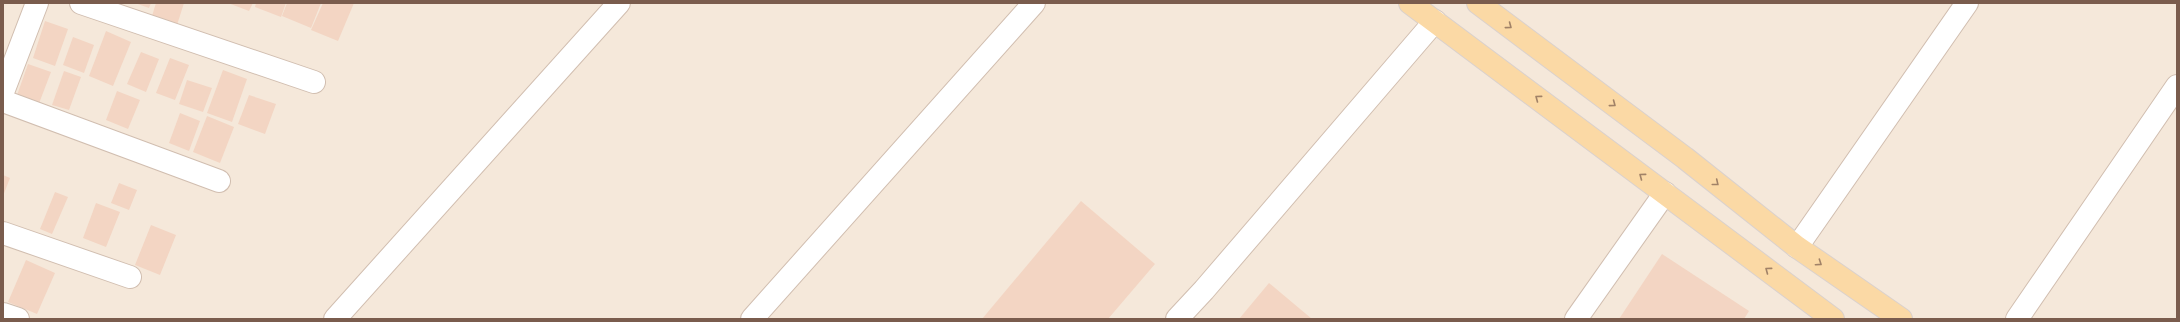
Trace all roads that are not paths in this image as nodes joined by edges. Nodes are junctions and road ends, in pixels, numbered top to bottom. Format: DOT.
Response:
graph roads {
  1 [pos="37,3"];
  2 [pos="82,3"];
  3 [pos="619,3"];
  4 [pos="1034,3"];
  5 [pos="1410,3"];
  6 [pos="1478,3"];
  7 [pos="1967,3"];
  8 [pos="1435,21"];
  9 [pos="314,82"];
  10 [pos="2177,86"];
  11 [pos="3,92"];
  12 [pos="3,101"];
  13 [pos="219,180"];
  14 [pos="1665,193"];
  15 [pos="3,233"];
  16 [pos="1797,247"];
  17 [pos="130,277"];
  18 [pos="3,314"];
  19 [pos="18,319"];
  20 [pos="335,319"];
  21 [pos="752,319"];
  22 [pos="1177,319"];
  23 [pos="1576,319"];
  24 [pos="1833,319"];
  25 [pos="1901,319"];
  26 [pos="2017,319"];
  1 -- 11 [label="street"];
  2 -- 9 [label="street"];
  3 -- 20 [label="street"];
  4 -- 21 [label="street"];
  5 -- 8 [label="main road"];
  6 -- 16 [label="main road, one-way"];
  7 -- 16 [label="street"];
  14 -- 8 [label="main road, one-way"];
  8 -- 22 [label="street"];
  10 -- 26 [label="street"];
  12 -- 13 [label="street"];
  14 -- 23 [label="street"];
  24 -- 14 [label="main road, one-way"];
  15 -- 17 [label="street"];
  16 -- 25 [label="main road, one-way"];
  18 -- 19 [label="street"];
}
